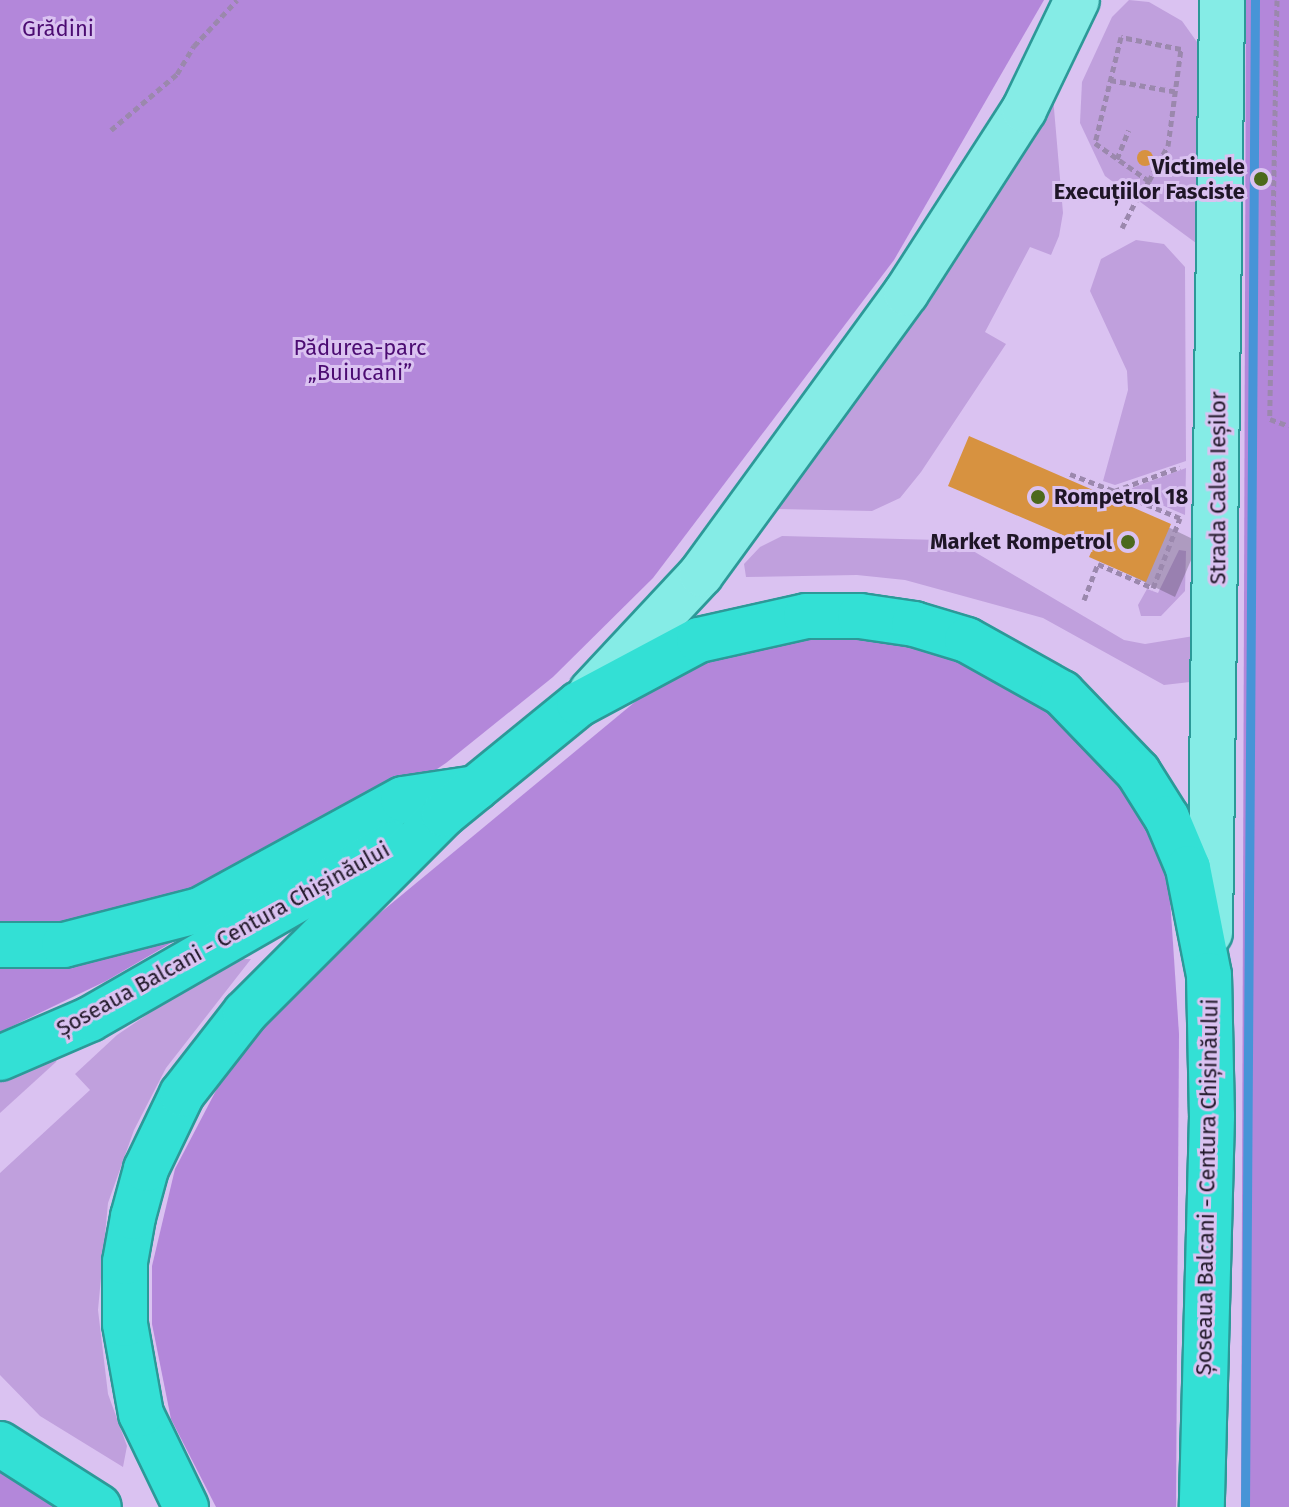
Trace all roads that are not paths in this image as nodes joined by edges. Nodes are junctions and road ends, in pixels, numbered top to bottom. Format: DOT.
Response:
graph roads {
  1 [pos="1077,0"];
  2 [pos="1222,0"];
  3 [pos="579,704"];
  4 [pos="460,801"];
  5 [pos="0,945"];
  6 [pos="1209,975"];
  7 [pos="0,1058"];
  8 [pos="0,1444"];
  9 [pos="99,1507"];
  10 [pos="186,1507"];
  11 [pos="1202,1507"];
  1 -- 3 [label="main road"];
  2 -- 6 [label="main road, Strada Calea Ieșilor"];
  3 -- 4 [label="highway, Șoseaua Balcani - Centura Chișinăului"];
  3 -- 6 [label="highway, Șoseaua Balcani - Centura Chișinăului"];
  4 -- 5 [label="highway"];
  4 -- 7 [label="highway, Șoseaua Balcani - Centura Chișinăului"];
  4 -- 10 [label="highway, Șoseaua Balcani - Centura Chișinăului"];
  6 -- 11 [label="highway, Șoseaua Balcani - Centura Chișinăului"];
  8 -- 9 [label="highway"];
}
